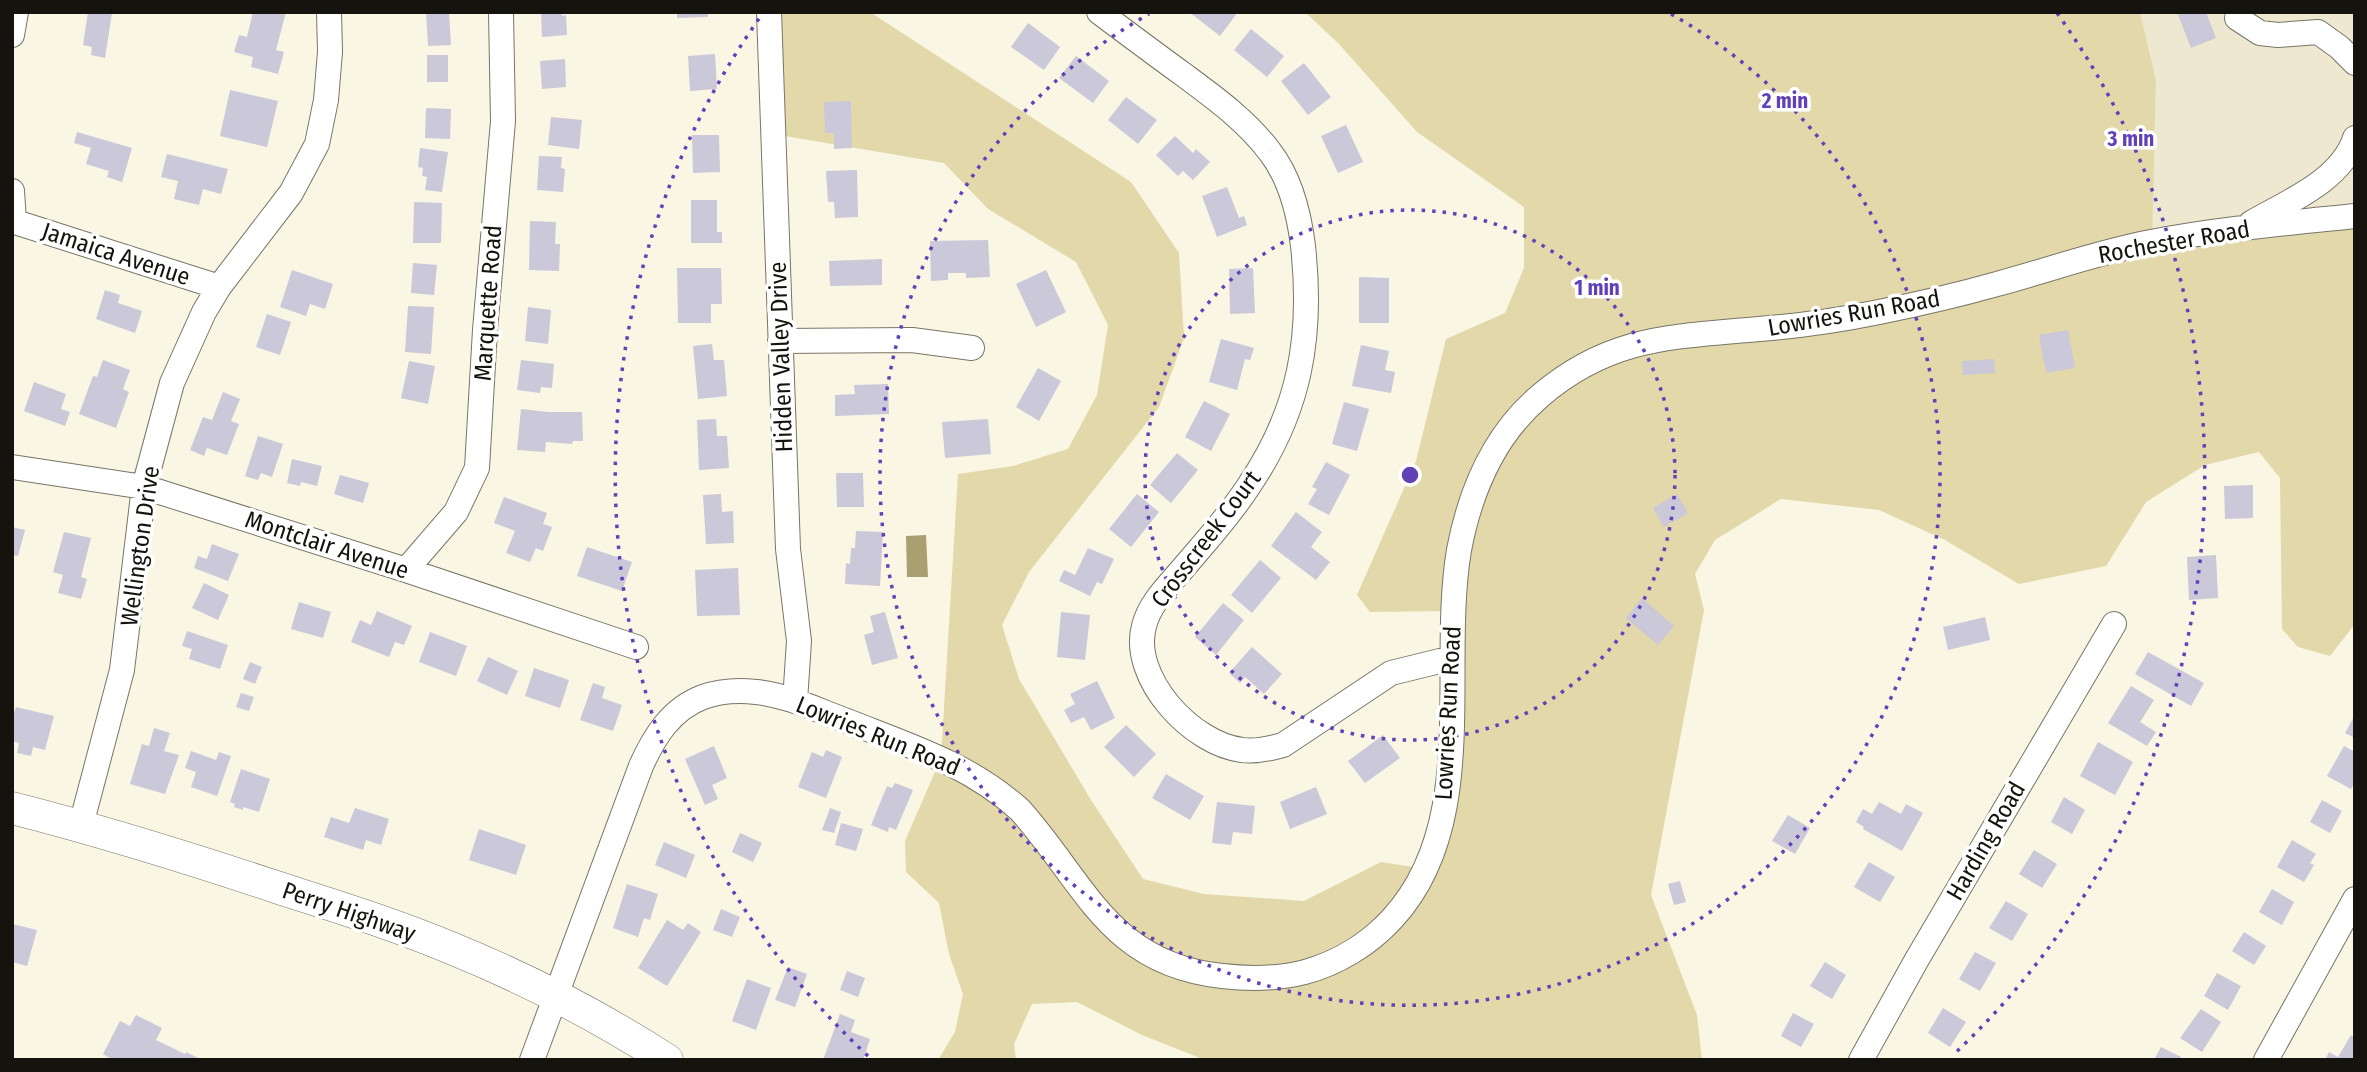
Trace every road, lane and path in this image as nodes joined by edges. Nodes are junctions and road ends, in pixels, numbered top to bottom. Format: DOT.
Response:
graph roads {
  1 [pos="16,12"];
  2 [pos="329,12"];
  3 [pos="501,12"];
  4 [pos="769,12"];
  5 [pos="1099,12"];
  6 [pos="2237,18"];
  7 [pos="12,36"];
  8 [pos="2355,63"];
  9 [pos="2355,138"];
  10 [pos="12,191"];
  11 [pos="2355,216"];
  12 [pos="13,221"];
  13 [pos="2241,229"];
  14 [pos="1997,284"];
  15 [pos="219,287"];
  16 [pos="780,341"];
  17 [pos="972,348"];
  18 [pos="12,467"];
  19 [pos="144,487"];
  20 [pos="406,570"];
  21 [pos="2114,624"];
  22 [pos="636,648"];
  23 [pos="1452,658"];
  24 [pos="795,701"];
  25 [pos="12,808"];
  26 [pos="81,825"];
  27 [pos="2355,899"];
  28 [pos="555,995"];
  29 [pos="532,1060"];
  30 [pos="667,1060"];
  31 [pos="1861,1060"];
  32 [pos="2266,1060"];
  1 -- 7 [label="street"];
  2 -- 15 [label="street, Wellington Drive"];
  3 -- 20 [label="street, Marquette Road"];
  4 -- 16 [label="street, Hidden Valley Drive"];
  5 -- 23 [label="street, Crosscreek Court"];
  6 -- 8 [label="street"];
  9 -- 13 [label="street"];
  10 -- 12 [label="street"];
  11 -- 13 [label="street, Rochester Road"];
  12 -- 15 [label="street, Jamaica Avenue"];
  13 -- 14 [label="street, Rochester Road"];
  14 -- 23 [label="street, Lowries Run Road"];
  15 -- 19 [label="street, Wellington Drive"];
  16 -- 17 [label="street"];
  16 -- 24 [label="street, Hidden Valley Drive"];
  18 -- 19 [label="street, Montclair Avenue"];
  19 -- 20 [label="street, Montclair Avenue"];
  19 -- 26 [label="street, Wellington Drive"];
  20 -- 22 [label="street, Montclair Avenue"];
  21 -- 31 [label="street, Harding Road"];
  23 -- 24 [label="street, Lowries Run Road"];
  24 -- 28 [label="street, Lowries Run Road"];
  25 -- 26 [label="main road, Perry Highway"];
  26 -- 28 [label="main road, Perry Highway"];
  27 -- 32 [label="street"];
  28 -- 29 [label="street"];
  28 -- 30 [label="main road, Perry Highway"];
}
